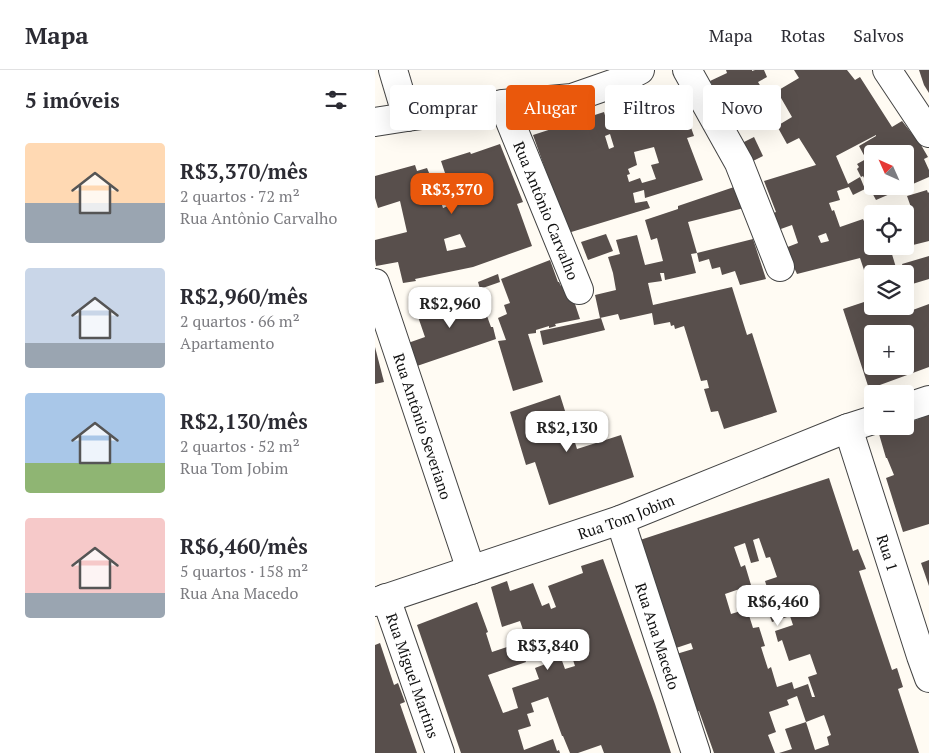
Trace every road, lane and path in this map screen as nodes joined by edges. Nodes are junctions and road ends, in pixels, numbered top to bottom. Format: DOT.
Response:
graph roads {
  1 [pos="393,70"];
  2 [pos="640,70"];
  3 [pos="687,70"];
  4 [pos="887,70"];
  5 [pos="398,85"];
  6 [pos="503,104"];
  7 [pos="496,105"];
  8 [pos="390,119"];
  9 [pos="375,122"];
  10 [pos="929,133"];
  11 [pos="780,267"];
  12 [pos="375,283"];
  13 [pos="579,290"];
  14 [pos="929,400"];
  15 [pos="914,405"];
  16 [pos="860,424"];
  17 [pos="620,520"];
  18 [pos="471,570"];
  19 [pos="381,600"];
  20 [pos="926,663"];
  21 [pos="440,753"];
  22 [pos="696,753"];
  1 -- 5 [label="street"];
  2 -- 6 [label="street"];
  3 -- 11 [label="street"];
  4 -- 10 [label="street"];
  6 -- 7 [label="street"];
  6 -- 13 [label="street, Rua Antônio Carvalho"];
  8 -- 9 [label="street"];
  12 -- 18 [label="street, Rua Antônio Severiano"];
  14 -- 15 [label="street"];
  16 -- 17 [label="street, Rua Tom Jobim"];
  16 -- 20 [label="street, Rua 1"];
  17 -- 18 [label="street, Rua Tom Jobim"];
  17 -- 22 [label="street, Rua Ana Macedo"];
  18 -- 19 [label="street, Rua Tom Jobim"];
  19 -- 21 [label="street, Rua Miguel Martins"];
}
